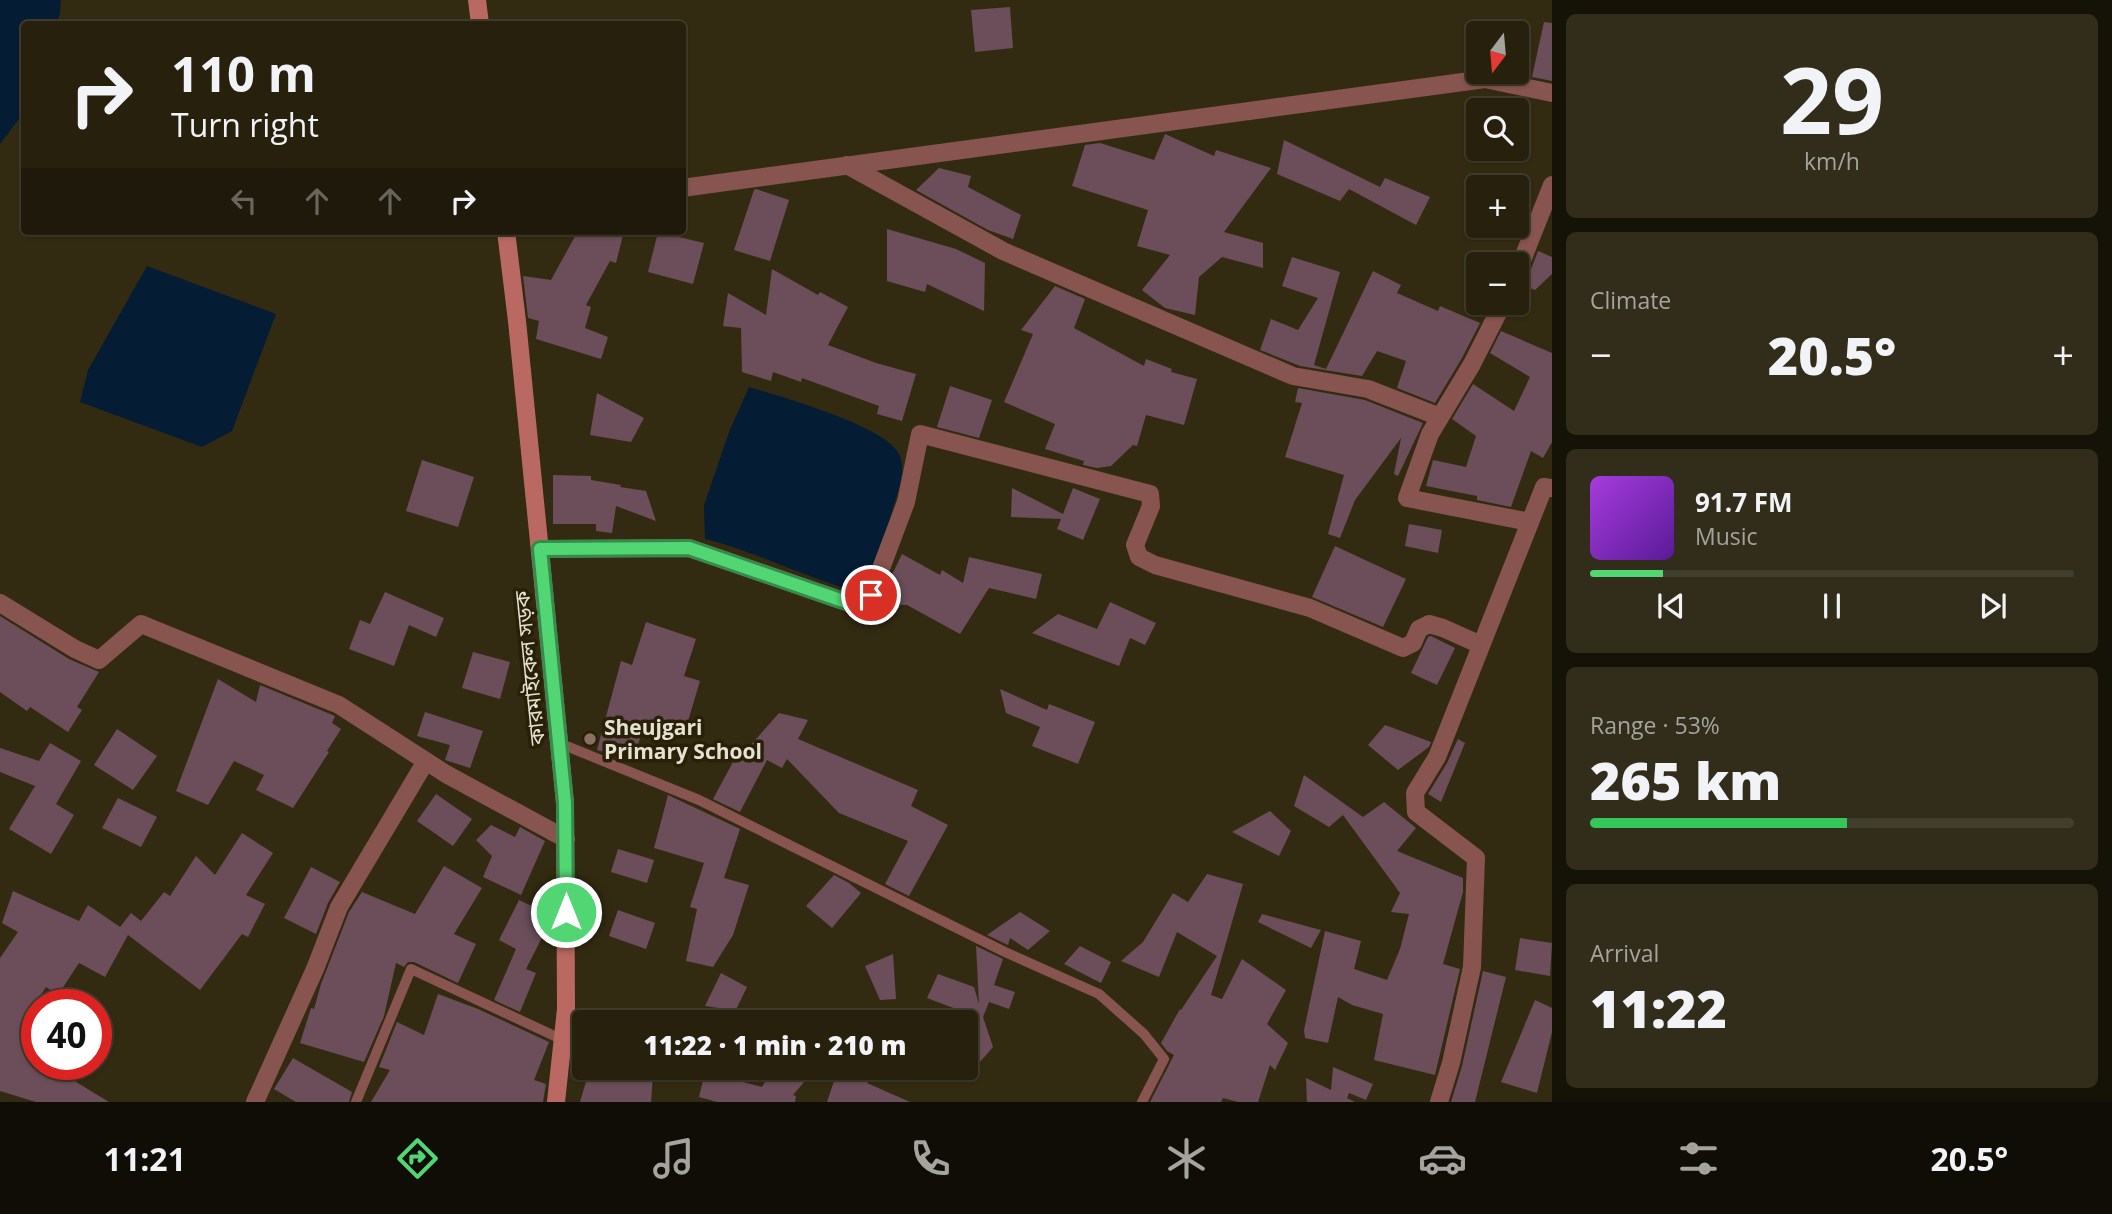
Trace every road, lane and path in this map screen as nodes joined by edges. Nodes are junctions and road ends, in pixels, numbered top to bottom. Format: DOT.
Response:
graph roads {
  1 [pos="477,0"];
  2 [pos="480,21"];
  3 [pos="1552,93"];
  4 [pos="847,165"];
  5 [pos="1552,185"];
  6 [pos="686,187"];
  7 [pos="506,235"];
  8 [pos="1525,252"];
  9 [pos="1497,315"];
  10 [pos="1440,417"];
  11 [pos="1552,488"];
  12 [pos="1530,522"];
  13 [pos="540,549"];
  14 [pos="0,603"];
  15 [pos="1481,645"];
  16 [pos="559,743"];
  17 [pos="426,761"];
  18 [pos="566,839"];
  19 [pos="563,1040"];
  20 [pos="255,1102"];
  21 [pos="356,1102"];
  22 [pos="556,1102"];
  23 [pos="1142,1102"];
  24 [pos="1439,1102"];
  1 -- 2 [label="street"];
  3 -- 4 [label="street"];
  4 -- 6 [label="street"];
  4 -- 10 [label="street"];
  5 -- 8 [label="street"];
  7 -- 13 [label="street, কারমাইকেল সড়ক"];
  9 -- 10 [label="street"];
  10 -- 12 [label="street"];
  11 -- 12 [label="street"];
  12 -- 15 [label="street"];
  13 -- 15 [label="street"];
  13 -- 16 [label="street, কারমাইকেল সড়ক"];
  14 -- 17 [label="street"];
  15 -- 24 [label="street"];
  16 -- 18 [label="street, কারমাইকেল সড়ক"];
  16 -- 23 [label="lane"];
  17 -- 18 [label="street"];
  17 -- 20 [label="street"];
  18 -- 19 [label="street, কারমাইকেল সড়ক"];
  19 -- 21 [label="lane"];
  19 -- 22 [label="street, কারমাইকেল সড়ক"];
}
